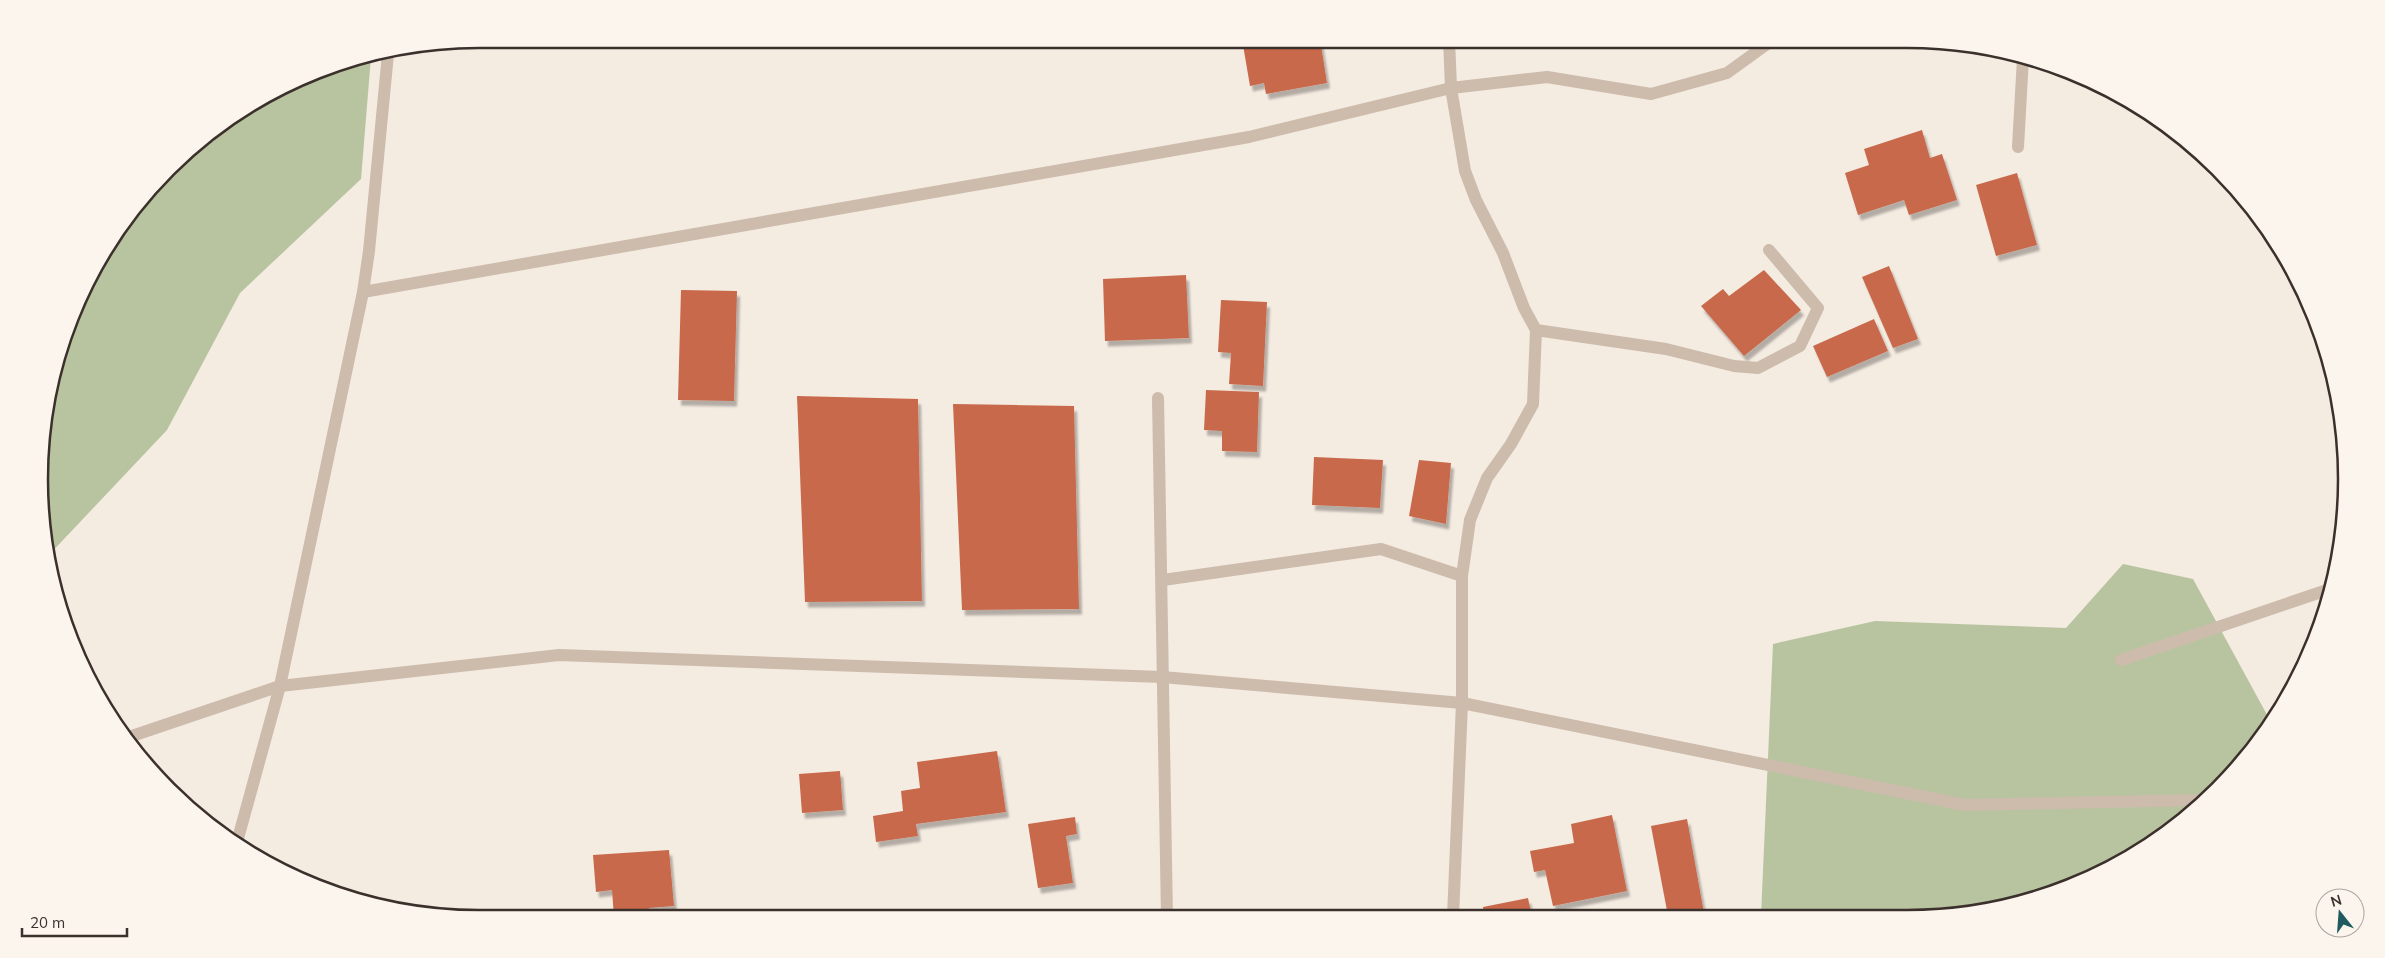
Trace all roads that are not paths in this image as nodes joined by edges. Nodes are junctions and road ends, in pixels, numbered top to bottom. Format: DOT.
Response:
graph roads {
  1 [pos="1449,48"];
  2 [pos="1762,48"];
  3 [pos="388,58"];
  4 [pos="2023,63"];
  5 [pos="1451,88"];
  6 [pos="2018,147"];
  7 [pos="1769,250"];
  8 [pos="362,292"];
  9 [pos="1536,330"];
  10 [pos="1158,398"];
  11 [pos="1462,576"];
  12 [pos="1162,580"];
  13 [pos="2323,591"];
  14 [pos="2121,660"];
  15 [pos="1162,676"];
  16 [pos="280,686"];
  17 [pos="1462,703"];
  18 [pos="132,736"];
  19 [pos="2194,800"];
  20 [pos="238,837"];
  21 [pos="1167,910"];
  22 [pos="1454,910"];
  1 -- 5 [label="street"];
  2 -- 5 [label="street"];
  3 -- 8 [label="street"];
  4 -- 6 [label="street"];
  5 -- 8 [label="street"];
  5 -- 9 [label="street"];
  7 -- 9 [label="street"];
  8 -- 16 [label="street"];
  9 -- 11 [label="street"];
  10 -- 12 [label="street"];
  11 -- 12 [label="street"];
  11 -- 17 [label="street"];
  12 -- 15 [label="street"];
  13 -- 14 [label="street"];
  15 -- 16 [label="street"];
  15 -- 17 [label="street"];
  15 -- 21 [label="street"];
  16 -- 18 [label="street"];
  16 -- 20 [label="street"];
  17 -- 19 [label="street"];
  17 -- 22 [label="street"];
}
